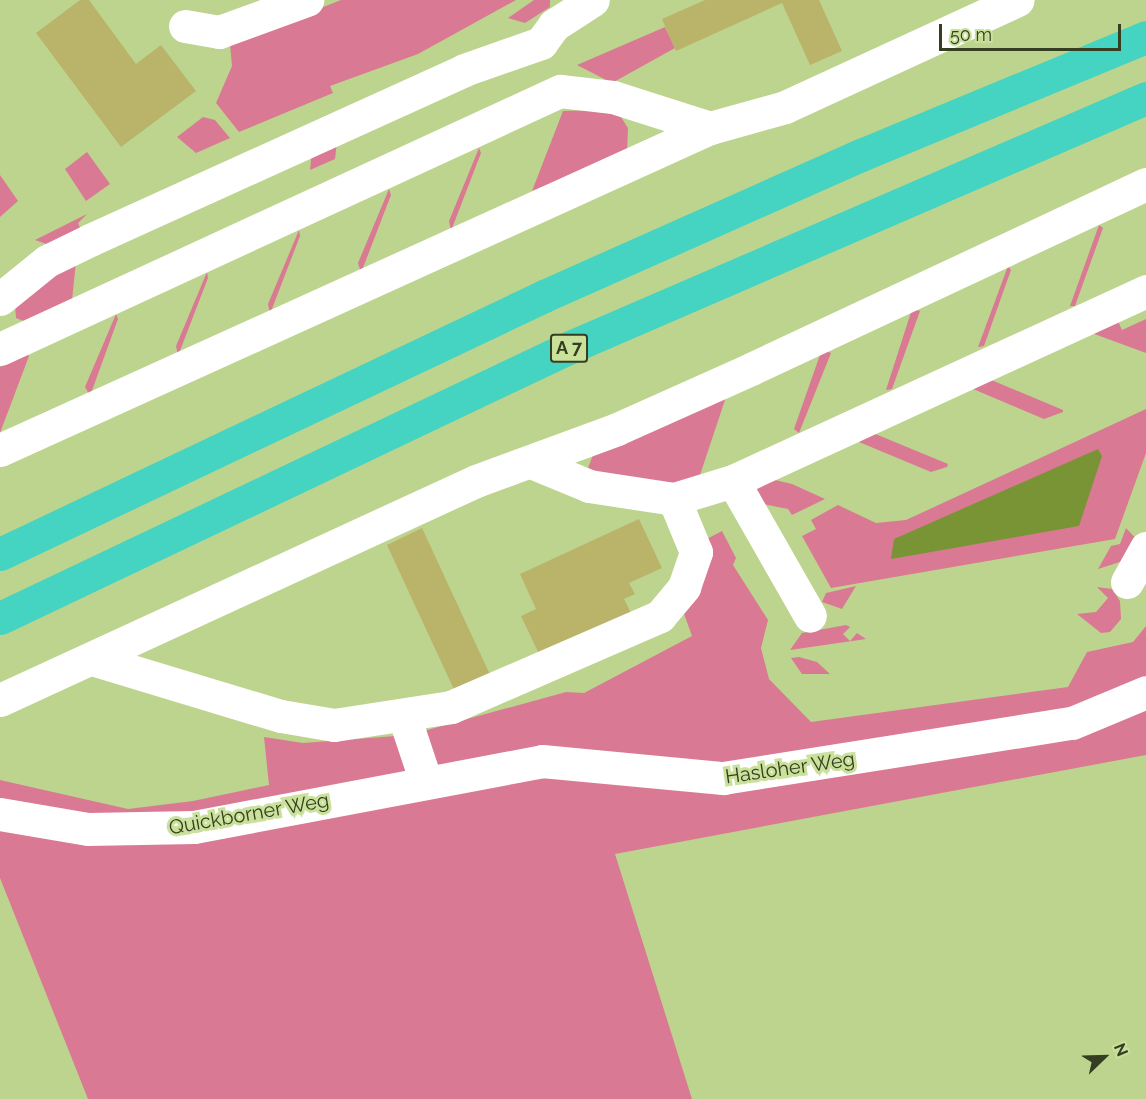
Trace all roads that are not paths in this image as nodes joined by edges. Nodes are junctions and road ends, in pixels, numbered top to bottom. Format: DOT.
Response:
graph roads {
  1 [pos="307,0"];
  2 [pos="593,0"];
  3 [pos="1018,0"];
  4 [pos="551,23"];
  5 [pos="185,26"];
  6 [pos="1146,37"];
  7 [pos="560,91"];
  8 [pos="1146,98"];
  9 [pos="710,128"];
  10 [pos="1146,184"];
  11 [pos="1146,291"];
  12 [pos="0,299"];
  13 [pos="0,349"];
  14 [pos="0,450"];
  15 [pos="531,462"];
  16 [pos="733,482"];
  17 [pos="674,499"];
  18 [pos="1146,548"];
  19 [pos="0,554"];
  20 [pos="1127,582"];
  21 [pos="810,616"];
  22 [pos="0,618"];
  23 [pos="95,660"];
  24 [pos="1146,692"];
  25 [pos="0,700"];
  26 [pos="405,719"];
  27 [pos="426,782"];
  28 [pos="0,814"];
  1 -- 5 [label="street"];
  2 -- 4 [label="street"];
  3 -- 9 [label="street"];
  4 -- 7 [label="street"];
  4 -- 12 [label="street"];
  6 -- 19 [label="highway"];
  7 -- 9 [label="street"];
  7 -- 13 [label="street"];
  8 -- 22 [label="highway, A 7"];
  9 -- 14 [label="street"];
  10 -- 15 [label="street"];
  11 -- 16 [label="street"];
  15 -- 17 [label="street"];
  15 -- 23 [label="street"];
  16 -- 17 [label="street"];
  16 -- 21 [label="street"];
  17 -- 26 [label="street"];
  18 -- 20 [label="street"];
  23 -- 25 [label="street"];
  23 -- 26 [label="street"];
  24 -- 27 [label="street, Hasloher Weg"];
  26 -- 27 [label="street"];
  27 -- 28 [label="street, Quickborner Weg"];
}
